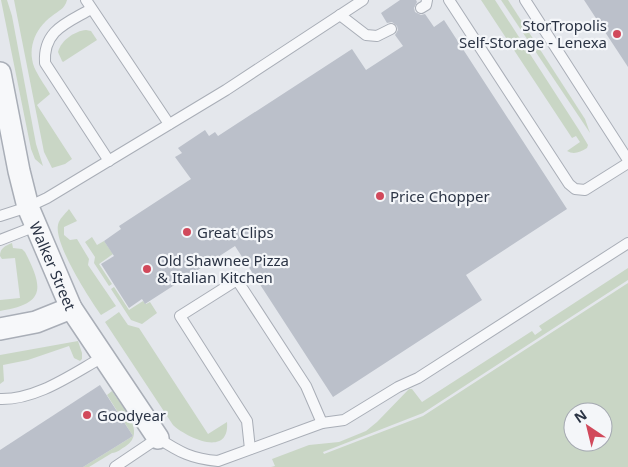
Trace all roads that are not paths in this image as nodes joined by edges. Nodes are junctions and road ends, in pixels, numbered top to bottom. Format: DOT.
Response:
graph roads {
  1 [pos="362,0"];
  2 [pos="449,0"];
  3 [pos="525,0"];
  4 [pos="89,4"];
  5 [pos="340,15"];
  6 [pos="391,28"];
  7 [pos="0,73"];
  8 [pos="169,124"];
  9 [pos="109,161"];
  10 [pos="628,162"];
  11 [pos="0,216"];
  12 [pos="32,217"];
  13 [pos="0,240"];
  14 [pos="628,243"];
  15 [pos="71,308"];
  16 [pos="0,328"];
  17 [pos="104,357"];
  18 [pos="0,399"];
  19 [pos="322,423"];
  20 [pos="158,438"];
  21 [pos="250,449"];
  22 [pos="115,467"];
  1 -- 5 [label="lane"];
  2 -- 10 [label="lane"];
  3 -- 10 [label="lane"];
  4 -- 8 [label="lane"];
  4 -- 9 [label="lane"];
  5 -- 6 [label="lane"];
  5 -- 8 [label="lane"];
  7 -- 12 [label="street, Walker Street"];
  8 -- 9 [label="lane"];
  9 -- 12 [label="lane"];
  11 -- 12 [label="lane"];
  12 -- 13 [label="lane"];
  12 -- 15 [label="street, Walker Street"];
  14 -- 19 [label="lane"];
  15 -- 16 [label="street"];
  15 -- 17 [label="street, Walker Street"];
  17 -- 18 [label="lane"];
  17 -- 20 [label="street, Walker Street"];
  19 -- 21 [label="lane"];
  19 -- 21 [label="lane"];
  20 -- 21 [label="lane"];
  20 -- 22 [label="lane"];
}
